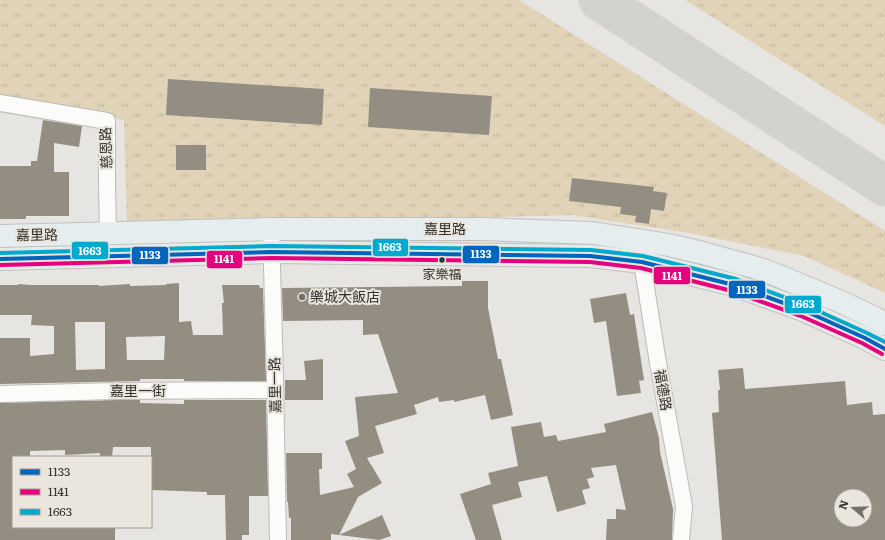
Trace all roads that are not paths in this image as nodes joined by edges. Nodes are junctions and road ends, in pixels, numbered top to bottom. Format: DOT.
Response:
graph roads {
  1 [pos="0,103"];
  2 [pos="271,229"];
  3 [pos="108,233"];
  4 [pos="0,236"];
  5 [pos="648,241"];
  6 [pos="271,252"];
  7 [pos="0,259"];
  8 [pos="642,262"];
  9 [pos="880,321"];
  10 [pos="885,349"];
  11 [pos="275,390"];
  12 [pos="0,394"];
  13 [pos="278,540"];
  14 [pos="680,540"];
  1 -- 3 [label="street, 慈恩路"];
  2 -- 3 [label="main road, 嘉里路"];
  2 -- 5 [label="main road, 嘉里路"];
  2 -- 6 [label="street, 嘉里一路"];
  3 -- 4 [label="main road, 嘉里路"];
  5 -- 8 [label="street, 福德路"];
  5 -- 9 [label="main road, 嘉里路"];
  6 -- 7 [label="main road, 嘉里路"];
  6 -- 8 [label="main road, 嘉里路"];
  6 -- 11 [label="street, 嘉里一路"];
  8 -- 10 [label="main road, 嘉里路"];
  8 -- 14 [label="street, 福德路"];
  11 -- 12 [label="street, 嘉里一街"];
  11 -- 13 [label="street, 嘉里一路"];
}
